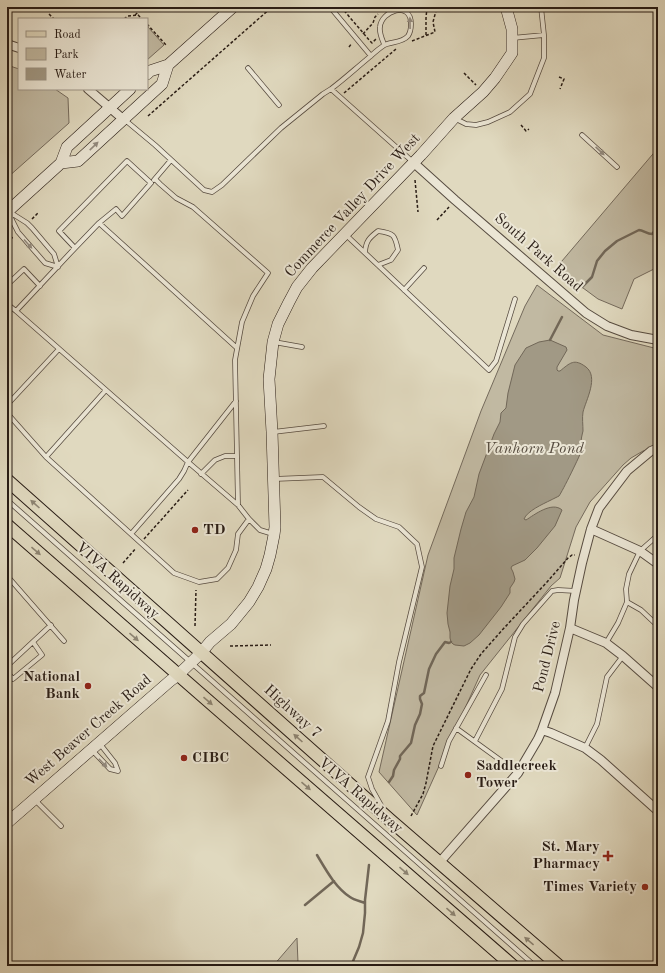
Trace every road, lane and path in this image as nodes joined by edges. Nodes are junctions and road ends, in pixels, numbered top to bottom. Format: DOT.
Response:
graph roads {
  1 [pos="144,7"];
  2 [pos="233,7"];
  3 [pos="272,7"];
  4 [pos="330,7"];
  5 [pos="341,7"];
  6 [pos="428,7"];
  7 [pos="437,7"];
  8 [pos="506,7"];
  9 [pos="541,7"];
  10 [pos="379,12"];
  11 [pos="49,14"];
  12 [pos="135,15"];
  13 [pos="53,18"];
  14 [pos="125,18"];
  15 [pos="141,18"];
  16 [pos="148,25"];
  17 [pos="363,34"];
  18 [pos="426,35"];
  19 [pos="544,35"];
  20 [pos="376,36"];
  21 [pos="512,38"];
  22 [pos="357,39"];
  23 [pos="412,41"];
  24 [pos="7,44"];
  25 [pos="384,44"];
  26 [pos="166,45"];
  27 [pos="348,47"];
  28 [pos="400,47"];
  29 [pos="18,48"];
  30 [pos="371,56"];
  31 [pos="168,65"];
  32 [pos="248,68"];
  33 [pos="148,73"];
  34 [pos="464,73"];
  35 [pos="559,77"];
  36 [pos="331,89"];
  37 [pos="560,89"];
  38 [pos="89,90"];
  39 [pos="129,90"];
  40 [pos="483,92"];
  41 [pos="339,96"];
  42 [pos="279,104"];
  43 [pos="110,108"];
  44 [pos="148,116"];
  45 [pos="454,118"];
  46 [pos="123,119"];
  47 [pos="521,125"];
  48 [pos="529,129"];
  49 [pos="582,135"];
  50 [pos="171,160"];
  51 [pos="61,163"];
  52 [pos="414,163"];
  53 [pos="617,167"];
  54 [pos="155,179"];
  55 [pos="415,180"];
  56 [pos="151,183"];
  57 [pos="455,200"];
  58 [pos="8,212"];
  59 [pos="418,212"];
  60 [pos="438,220"];
  61 [pos="99,223"];
  62 [pos="345,234"];
  63 [pos="75,248"];
  64 [pos="365,252"];
  65 [pos="378,265"];
  66 [pos="58,267"];
  67 [pos="424,268"];
  68 [pos="7,285"];
  69 [pos="40,286"];
  70 [pos="404,290"];
  71 [pos="515,299"];
  72 [pos="7,304"];
  73 [pos="16,311"];
  74 [pos="658,340"];
  75 [pos="273,342"];
  76 [pos="302,347"];
  77 [pos="237,348"];
  78 [pos="59,349"];
  79 [pos="106,390"];
  80 [pos="236,401"];
  81 [pos="7,405"];
  82 [pos="7,413"];
  83 [pos="324,426"];
  84 [pos="272,432"];
  85 [pos="658,448"];
  86 [pos="237,456"];
  87 [pos="46,457"];
  88 [pos="188,462"];
  89 [pos="201,474"];
  90 [pos="274,479"];
  91 [pos="7,480"];
  92 [pos="188,490"];
  93 [pos="7,500"];
  94 [pos="238,505"];
  95 [pos="249,519"];
  96 [pos="7,525"];
  97 [pos="592,529"];
  98 [pos="131,534"];
  99 [pos="274,535"];
  100 [pos="658,535"];
  101 [pos="141,543"];
  102 [pos="640,551"];
  103 [pos="123,562"];
  104 [pos="658,564"];
  105 [pos="7,579"];
  106 [pos="196,590"];
  107 [pos="576,591"];
  108 [pos="627,602"];
  109 [pos="51,625"];
  110 [pos="195,626"];
  111 [pos="658,626"];
  112 [pos="570,628"];
  113 [pos="64,641"];
  114 [pos="33,642"];
  115 [pos="606,643"];
  116 [pos="271,645"];
  117 [pos="230,646"];
  118 [pos="201,653"];
  119 [pos="623,656"];
  120 [pos="191,662"];
  121 [pos="7,666"];
  122 [pos="7,672"];
  123 [pos="178,675"];
  124 [pos="486,675"];
  125 [pos="658,687"];
  126 [pos="456,728"];
  127 [pos="542,730"];
  128 [pos="475,741"];
  129 [pos="96,746"];
  130 [pos="585,748"];
  131 [pos="441,766"];
  132 [pos="518,773"];
  133 [pos="34,799"];
  134 [pos="658,811"];
  135 [pos="8,820"];
  136 [pos="390,820"];
  137 [pos="61,826"];
  138 [pos="439,863"];
  139 [pos="508,964"];
  140 [pos="535,966"];
  141 [pos="559,966"];
  1 -- 12 [label="path"];
  2 -- 31 [label="street"];
  3 -- 44 [label="path"];
  4 -- 22 [label="lane"];
  5 -- 17 [label="path"];
  6 -- 18 [label="path"];
  7 -- 18 [label="path"];
  8 -- 21 [label="street, Commerce Valley Drive West"];
  9 -- 19 [label="lane"];
  10 -- 17 [label="path"];
  11 -- 13 [label="path"];
  12 -- 14 [label="path"];
  12 -- 15 [label="path"];
  16 -- 26 [label="path"];
  17 -- 20 [label="path"];
  17 -- 22 [label="path"];
  18 -- 23 [label="path"];
  19 -- 21 [label="lane"];
  19 -- 45 [label="lane"];
  21 -- 40 [label="street, Commerce Valley Drive West"];
  22 -- 27 [label="path"];
  22 -- 30 [label="lane"];
  24 -- 29 [label="street"];
  25 -- 25 [label="lane, one-way"];
  25 -- 30 [label="lane"];
  28 -- 41 [label="path"];
  30 -- 36 [label="lane"];
  31 -- 33 [label="street"];
  31 -- 46 [label="street"];
  32 -- 42 [label="lane"];
  34 -- 40 [label="path"];
  35 -- 37 [label="path"];
  36 -- 41 [label="lane"];
  36 -- 50 [label="lane"];
  38 -- 43 [label="street"];
  39 -- 43 [label="street"];
  40 -- 45 [label="street, Commerce Valley Drive West"];
  41 -- 52 [label="lane"];
  43 -- 46 [label="street"];
  43 -- 51 [label="street"];
  45 -- 52 [label="street, Commerce Valley Drive West"];
  46 -- 50 [label="lane"];
  51 -- 46 [label="street, one-way"];
  47 -- 48 [label="path"];
  49 -- 53 [label="lane, one-way"];
  50 -- 54 [label="lane"];
  51 -- 58 [label="street"];
  52 -- 57 [label="street, South Park Road"];
  52 -- 62 [label="street, Commerce Valley Drive West"];
  54 -- 56 [label="lane"];
  54 -- 77 [label="lane"];
  55 -- 59 [label="path"];
  56 -- 61 [label="lane"];
  56 -- 63 [label="lane"];
  57 -- 60 [label="path"];
  57 -- 74 [label="street, South Park Road"];
  58 -- 66 [label="lane, one-way"];
  58 -- 66 [label="lane"];
  61 -- 63 [label="lane"];
  61 -- 77 [label="lane"];
  62 -- 64 [label="lane"];
  62 -- 75 [label="street, Commerce Valley Drive West"];
  63 -- 66 [label="lane"];
  64 -- 65 [label="lane"];
  64 -- 65 [label="lane"];
  65 -- 70 [label="lane"];
  66 -- 69 [label="lane"];
  67 -- 70 [label="lane"];
  68 -- 69 [label="lane"];
  69 -- 73 [label="lane"];
  70 -- 71 [label="lane"];
  72 -- 73 [label="lane"];
  73 -- 78 [label="lane"];
  75 -- 76 [label="lane"];
  75 -- 84 [label="street, Commerce Valley Drive West"];
  77 -- 80 [label="lane"];
  78 -- 79 [label="lane"];
  78 -- 81 [label="lane"];
  79 -- 87 [label="lane"];
  79 -- 88 [label="lane"];
  80 -- 86 [label="lane"];
  80 -- 88 [label="lane"];
  82 -- 87 [label="lane"];
  83 -- 84 [label="lane"];
  84 -- 90 [label="street, Commerce Valley Drive West"];
  85 -- 97 [label="street, Pond Drive"];
  86 -- 89 [label="lane"];
  86 -- 94 [label="lane"];
  87 -- 98 [label="lane"];
  88 -- 89 [label="lane"];
  88 -- 98 [label="lane"];
  89 -- 94 [label="lane"];
  90 -- 99 [label="street, Commerce Valley Drive West"];
  90 -- 136 [label="lane"];
  118 -- 91 [label="main road, Highway 7, one-way"];
  92 -- 101 [label="path"];
  93 -- 120 [label="lane, VIVA Rapidway"];
  94 -- 95 [label="lane"];
  95 -- 99 [label="lane"];
  95 -- 101 [label="lane"];
  96 -- 123 [label="main road, one-way"];
  97 -- 102 [label="street"];
  97 -- 107 [label="street, Pond Drive"];
  98 -- 101 [label="lane"];
  99 -- 118 [label="street, Commerce Valley Drive West"];
  100 -- 102 [label="lane"];
  101 -- 103 [label="path"];
  102 -- 104 [label="street"];
  102 -- 108 [label="lane"];
  105 -- 109 [label="lane"];
  106 -- 110 [label="path"];
  107 -- 112 [label="street, Pond Drive"];
  107 -- 128 [label="lane"];
  108 -- 111 [label="lane"];
  108 -- 115 [label="lane"];
  109 -- 113 [label="lane"];
  109 -- 114 [label="lane"];
  112 -- 115 [label="street"];
  112 -- 127 [label="street, Pond Drive"];
  114 -- 121 [label="lane"];
  114 -- 122 [label="lane"];
  115 -- 119 [label="street"];
  116 -- 117 [label="path"];
  118 -- 120 [label="street, Commerce Valley Drive West"];
  136 -- 118 [label="main road, Highway 7, one-way"];
  119 -- 125 [label="street"];
  119 -- 130 [label="lane"];
  120 -- 123 [label="street, West Beaver Creek Road"];
  120 -- 140 [label="lane, VIVA Rapidway"];
  123 -- 129 [label="street, West Beaver Creek Road"];
  123 -- 139 [label="main road, one-way"];
  124 -- 126 [label="lane"];
  126 -- 128 [label="lane"];
  126 -- 131 [label="lane"];
  127 -- 130 [label="street"];
  127 -- 132 [label="street, Pond Drive"];
  128 -- 132 [label="lane"];
  129 -- 129 [label="lane, one-way"];
  129 -- 133 [label="street, West Beaver Creek Road"];
  130 -- 134 [label="street"];
  132 -- 138 [label="street, Pond Drive"];
  133 -- 135 [label="street, West Beaver Creek Road"];
  133 -- 137 [label="lane"];
  136 -- 138 [label="main road, Highway 7"];
  141 -- 138 [label="main road, Highway 7, one-way"];
}
